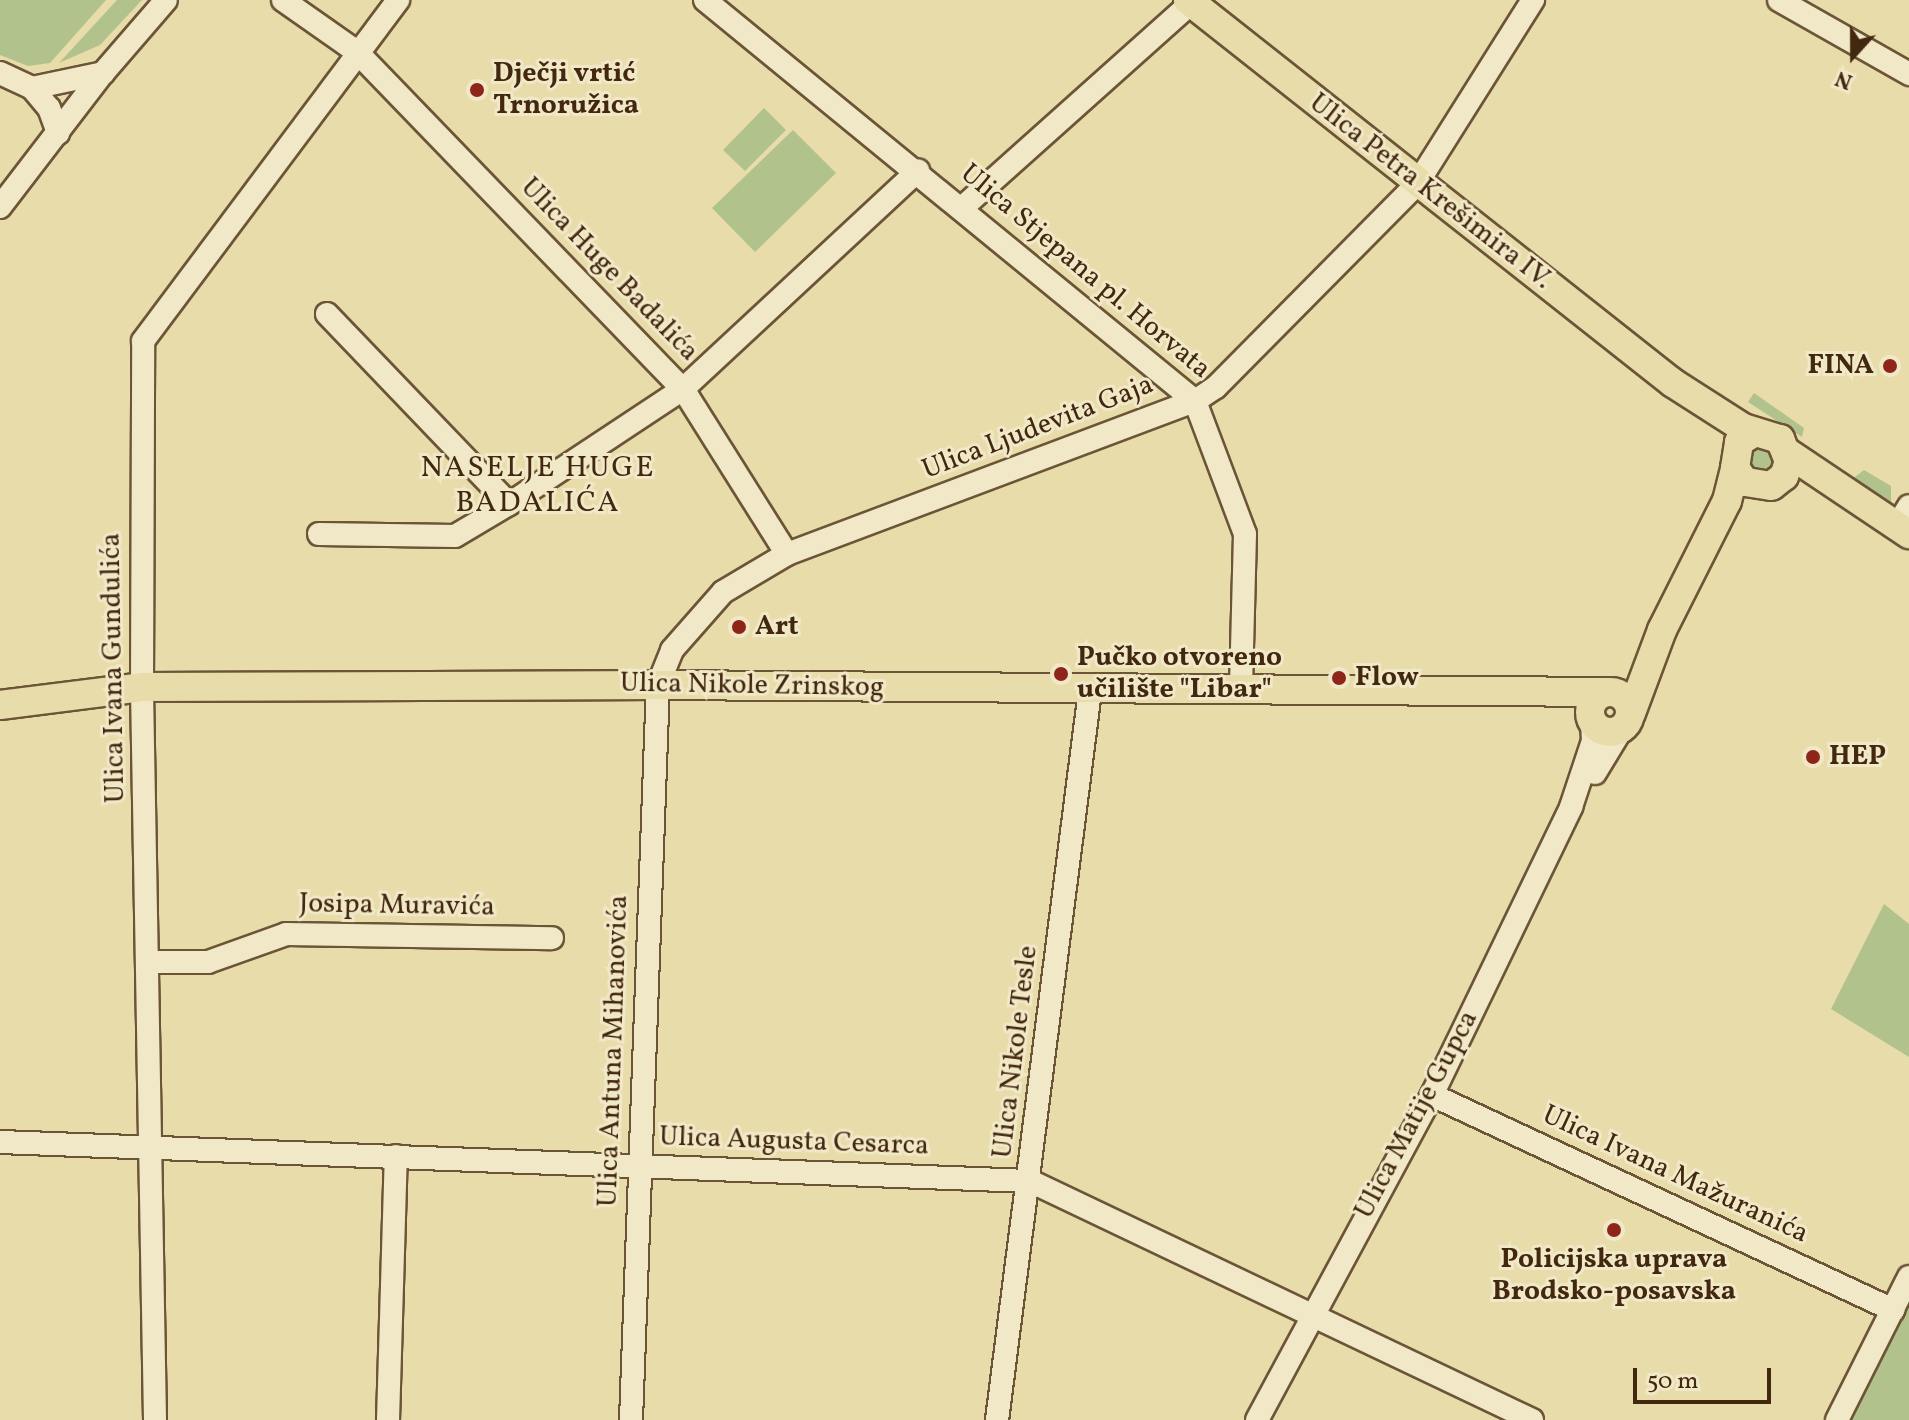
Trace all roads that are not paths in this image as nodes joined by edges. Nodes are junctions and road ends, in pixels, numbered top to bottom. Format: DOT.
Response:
graph roads {
  1 [pos="166,0"];
  2 [pos="283,0"];
  3 [pos="398,0"];
  4 [pos="705,0"];
  5 [pos="1533,0"];
  6 [pos="1779,0"];
  7 [pos="1190,1"];
  8 [pos="357,52"];
  9 [pos="0,73"];
  10 [pos="103,73"];
  11 [pos="1909,74"];
  12 [pos="32,88"];
  13 [pos="58,133"];
  14 [pos="918,171"];
  15 [pos="1417,184"];
  16 [pos="0,207"];
  17 [pos="963,207"];
  18 [pos="327,314"];
  19 [pos="1673,383"];
  20 [pos="683,389"];
  21 [pos="1195,401"];
  22 [pos="1755,432"];
  23 [pos="1788,453"];
  24 [pos="1734,464"];
  25 [pos="1770,484"];
  26 [pos="509,504"];
  27 [pos="1902,522"];
  28 [pos="319,534"];
  29 [pos="787,554"];
  30 [pos="1704,555"];
  31 [pos="1662,630"];
  32 [pos="658,685"];
  33 [pos="142,687"];
  34 [pos="1090,691"];
  35 [pos="1241,692"];
  36 [pos="1607,692"];
  37 [pos="1505,693"];
  38 [pos="0,705"];
  39 [pos="1592,720"];
  40 [pos="1626,721"];
  41 [pos="1571,807"];
  42 [pos="552,938"];
  43 [pos="149,962"];
  44 [pos="1432,1095"];
  45 [pos="0,1142"];
  46 [pos="151,1148"];
  47 [pos="396,1156"];
  48 [pos="640,1166"];
  49 [pos="1030,1181"];
  50 [pos="1909,1277"];
  51 [pos="1893,1310"];
  52 [pos="1312,1312"];
  53 [pos="155,1420"];
  54 [pos="388,1420"];
  55 [pos="631,1420"];
  56 [pos="997,1420"];
  57 [pos="1257,1420"];
  58 [pos="1532,1420"];
  59 [pos="1837,1420"];
  1 -- 10 [label="street"];
  2 -- 8 [label="street, Ulica Huge Badalića"];
  3 -- 8 [label="street, Ulica Ivana Gundulića"];
  4 -- 14 [label="street, Ulica Stjepana pl. Horvata"];
  5 -- 15 [label="street, Ulica Ljudevita Gaja"];
  6 -- 11 [label="street"];
  7 -- 15 [label="main road, Ulica Petra Krešimira IV."];
  7 -- 17 [label="street"];
  8 -- 20 [label="street, Ulica Huge Badalića"];
  8 -- 33 [label="street, Ulica Ivana Gundulića"];
  9 -- 12 [label="street"];
  10 -- 12 [label="street"];
  10 -- 13 [label="street"];
  12 -- 13 [label="street"];
  13 -- 16 [label="street"];
  14 -- 17 [label="street, Ulica Stjepana pl. Horvata"];
  14 -- 20 [label="street"];
  15 -- 19 [label="main road, Ulica Petra Krešimira IV."];
  15 -- 21 [label="street, Ulica Ljudevita Gaja"];
  17 -- 21 [label="street, Ulica Stjepana pl. Horvata"];
  18 -- 26 [label="street"];
  19 -- 22 [label="main road, Ulica Petra Krešimira IV."];
  19 -- 24 [label="main road, Ulica Petra Krešimira IV."];
  20 -- 26 [label="street"];
  20 -- 29 [label="street, Ulica Huge Badalića"];
  21 -- 29 [label="street, Ulica Ljudevita Gaja"];
  21 -- 35 [label="street, Ulica Stjepana pl. Horvata"];
  22 -- 23 [label="main road"];
  22 -- 24 [label="main road"];
  23 -- 25 [label="main road"];
  23 -- 27 [label="main road"];
  24 -- 25 [label="main road"];
  24 -- 30 [label="main road, Ulica Matije Gupca"];
  25 -- 27 [label="main road"];
  25 -- 30 [label="main road, Ulica Matije Gupca"];
  26 -- 28 [label="street"];
  29 -- 32 [label="street, Ulica Ljudevita Gaja"];
  30 -- 31 [label="main road, Ulica Matije Gupca"];
  31 -- 36 [label="main road, Ulica Matije Gupca"];
  31 -- 40 [label="main road, Ulica Matije Gupca"];
  32 -- 33 [label="main road, Ulica Nikole Zrinskog"];
  32 -- 34 [label="main road, Ulica Nikole Zrinskog"];
  32 -- 48 [label="street, Ulica Antuna Mihanovića"];
  33 -- 38 [label="main road, Ulica Nikole Zrinskog"];
  33 -- 43 [label="street, Ulica Ivana Gundulića"];
  34 -- 35 [label="main road, Ulica Nikole Zrinskog"];
  34 -- 49 [label="street, Ulica Nikole Tesle"];
  35 -- 37 [label="main road, Ulica Nikole Zrinskog"];
  36 -- 37 [label="main road, Ulica Nikole Zrinskog"];
  36 -- 39 [label="main road"];
  36 -- 40 [label="main road"];
  37 -- 39 [label="main road, Ulica Nikole Zrinskog"];
  39 -- 40 [label="main road"];
  39 -- 41 [label="street, Ulica Matije Gupca"];
  40 -- 41 [label="street, Ulica Matije Gupca"];
  41 -- 44 [label="street, Ulica Matije Gupca"];
  42 -- 43 [label="street, Josipa Muravića"];
  43 -- 46 [label="street, Ulica Ivana Gundulića"];
  44 -- 51 [label="street, Ulica Ivana Mažuranića"];
  44 -- 52 [label="street, Ulica Matije Gupca"];
  45 -- 46 [label="street, Ulica Augusta Cesarca"];
  46 -- 47 [label="street, Ulica Augusta Cesarca"];
  46 -- 53 [label="street, Ulica Ivana Gundulića"];
  47 -- 48 [label="street, Ulica Augusta Cesarca"];
  47 -- 54 [label="street"];
  48 -- 49 [label="street, Ulica Augusta Cesarca"];
  48 -- 55 [label="street, Ulica Antuna Mihanovića"];
  49 -- 52 [label="street, Ulica Augusta Cesarca"];
  49 -- 56 [label="street, Ulica Nikole Tesle"];
  50 -- 51 [label="street"];
  51 -- 59 [label="street"];
  52 -- 57 [label="street, Ulica Matije Gupca"];
  52 -- 58 [label="street, Ulica Augusta Cesarca"];
}
